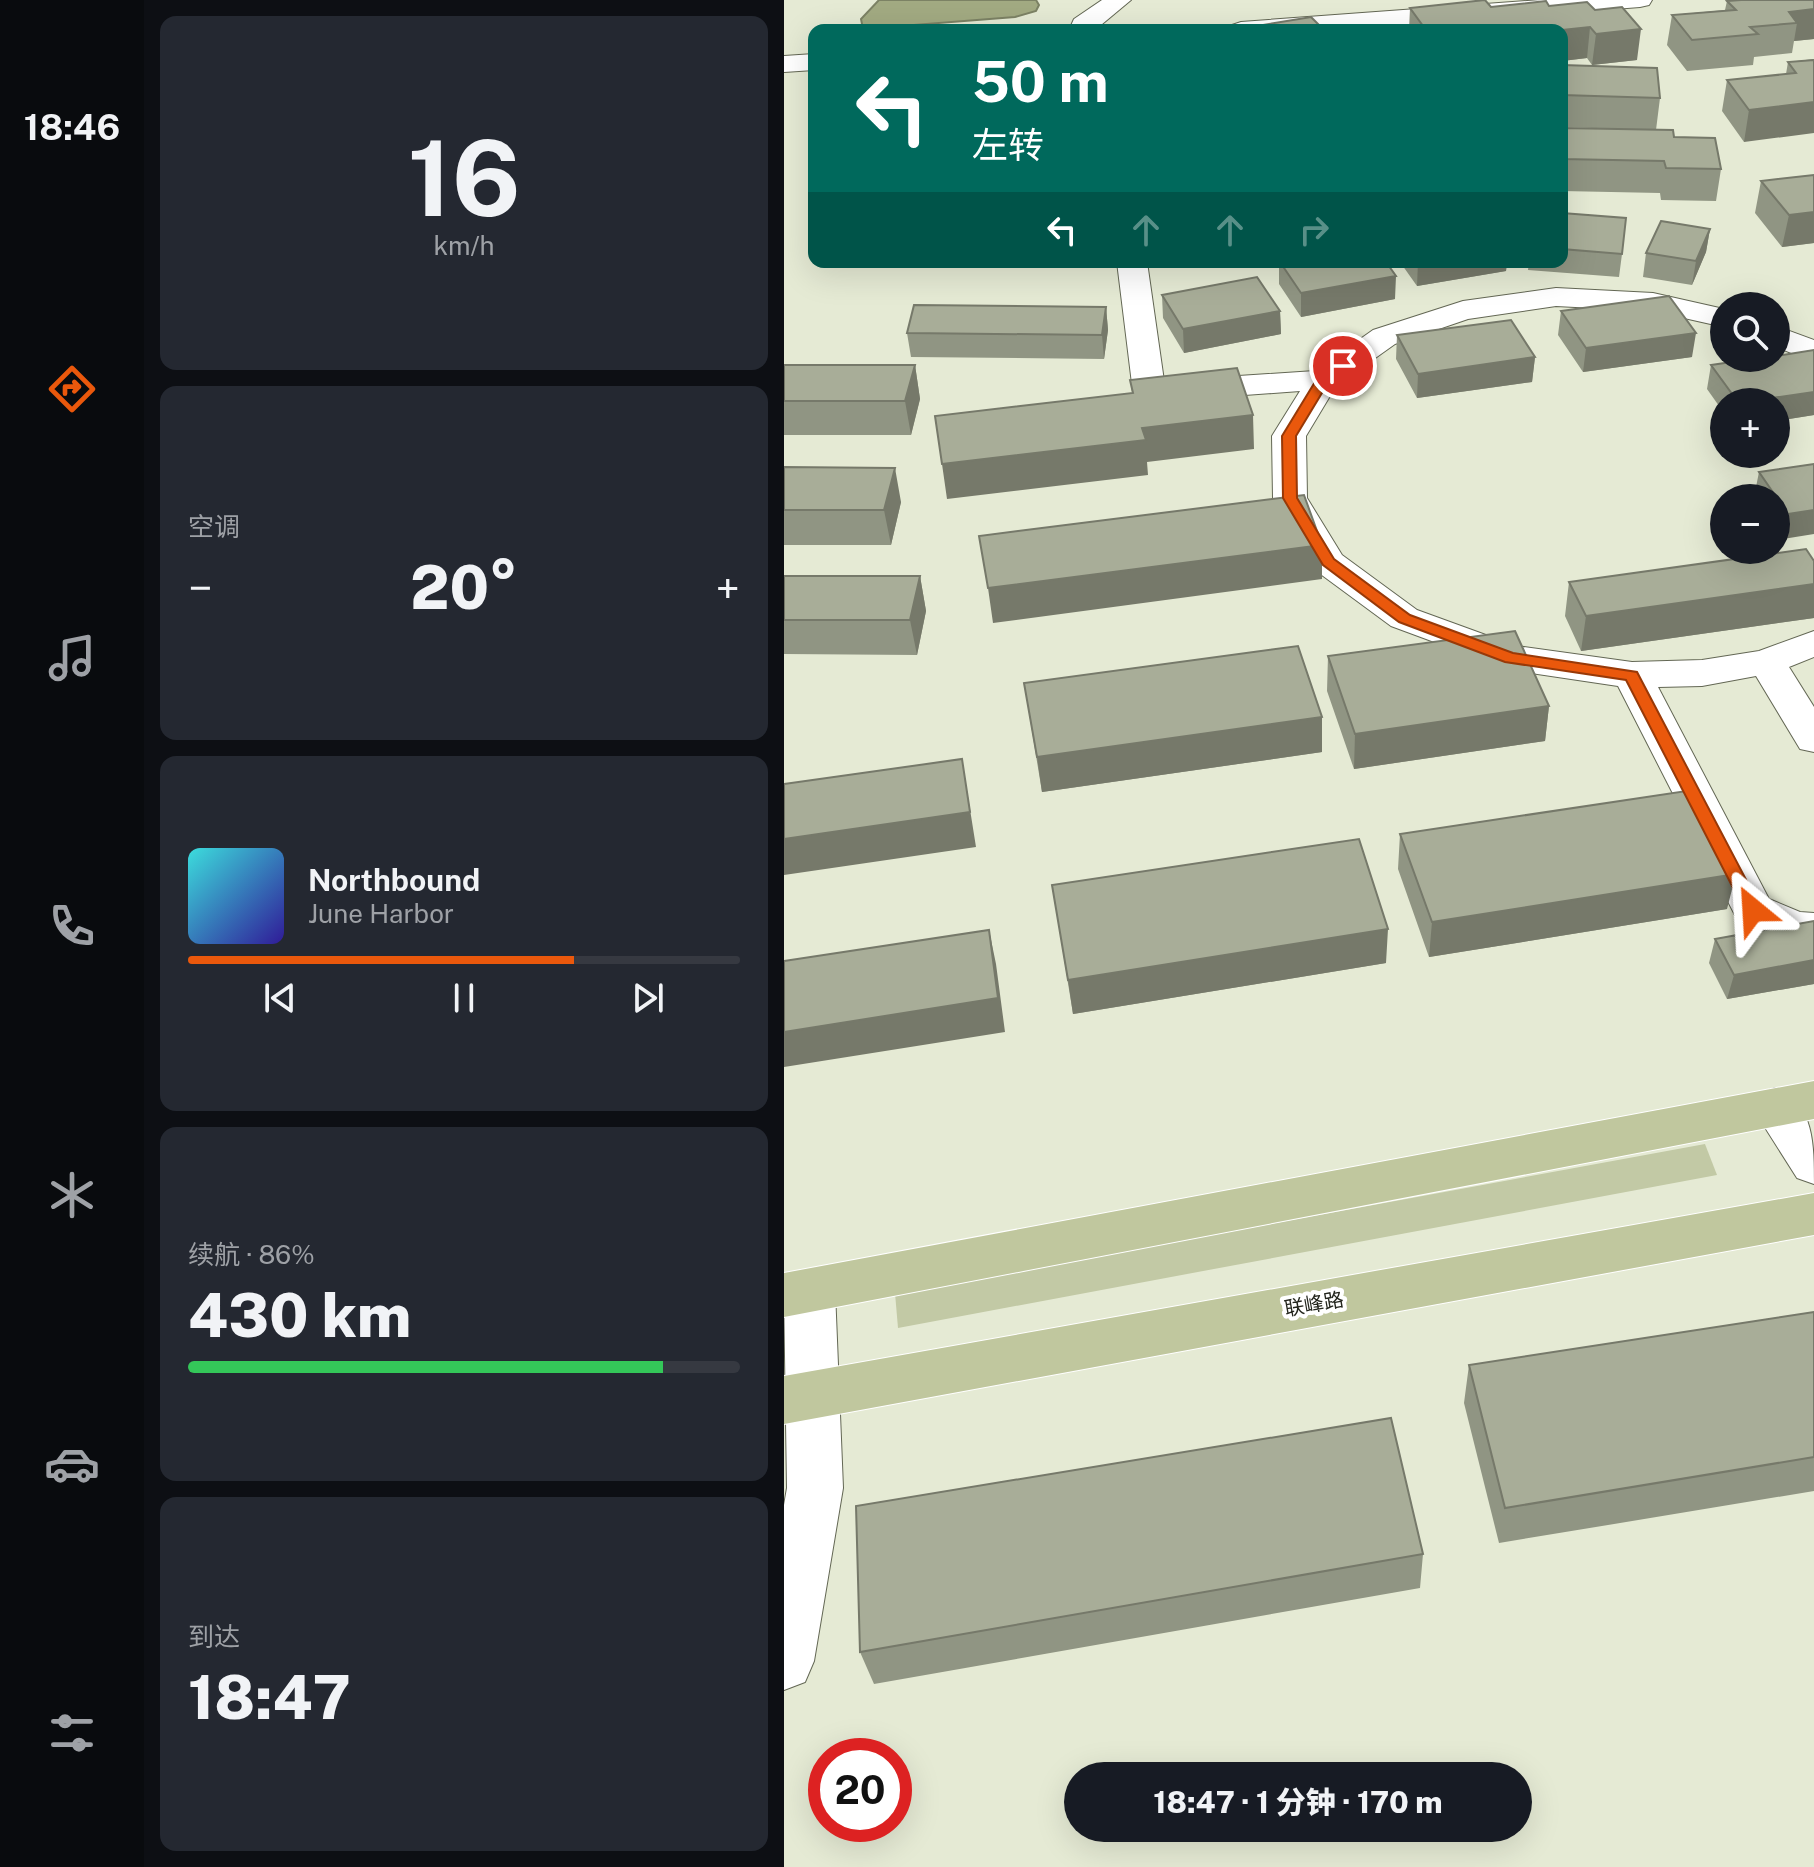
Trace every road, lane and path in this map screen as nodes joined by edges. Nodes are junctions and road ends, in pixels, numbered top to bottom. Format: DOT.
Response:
graph roads {
  1 [pos="1119,0"];
  2 [pos="1640,0"];
  3 [pos="1083,24"];
  4 [pos="1321,24"];
  5 [pos="808,62"];
  6 [pos="784,64"];
  7 [pos="1133,268"];
  8 [pos="1710,315"];
  9 [pos="1790,341"];
  10 [pos="1814,352"];
  11 [pos="1323,380"];
  12 [pos="1814,643"];
  13 [pos="1767,662"];
  14 [pos="1632,675"];
  15 [pos="1814,739"];
  16 [pos="1814,929"];
  17 [pos="1795,1103"];
  18 [pos="1814,1164"];
  19 [pos="1814,1214"];
  20 [pos="797,1293"];
  21 [pos="799,1397"];
  22 [pos="784,1661"];
  1 -- 3 [label="street"];
  2 -- 4 [label="street"];
  5 -- 6 [label="street"];
  7 -- 11 [label="street"];
  8 -- 11 [label="street"];
  9 -- 10 [label="street"];
  11 -- 14 [label="street"];
  12 -- 13 [label="street"];
  13 -- 14 [label="street"];
  13 -- 15 [label="street"];
  14 -- 16 [label="street"];
  17 -- 18 [label="street"];
  17 -- 20 [label="main road"];
  19 -- 21 [label="main road, 联峰路"];
  20 -- 21 [label="street"];
  21 -- 22 [label="street"];
}
